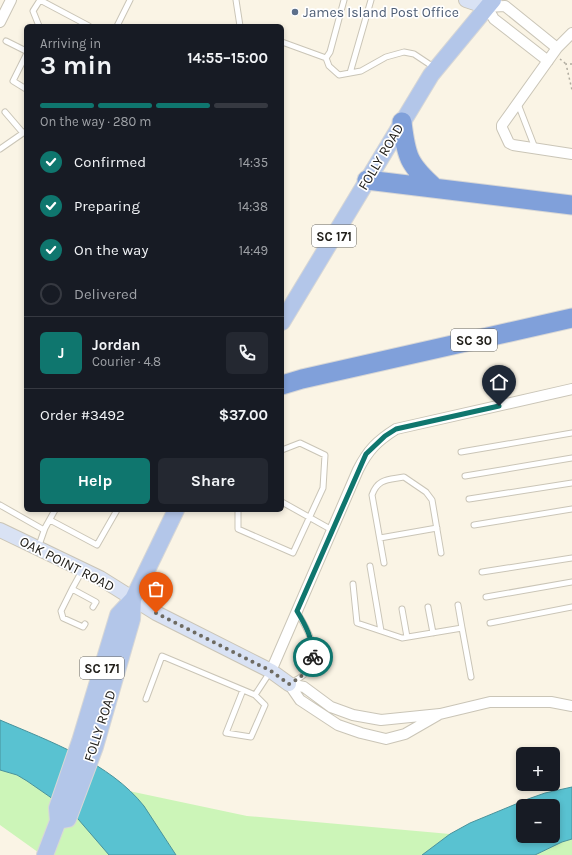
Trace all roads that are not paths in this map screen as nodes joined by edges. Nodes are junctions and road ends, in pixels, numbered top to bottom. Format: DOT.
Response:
graph roads {
  1 [pos="11,0"];
  2 [pos="130,0"];
  3 [pos="236,0"];
  4 [pos="344,0"];
  5 [pos="371,0"];
  6 [pos="466,0"];
  7 [pos="490,4"];
  8 [pos="0,22"];
  9 [pos="38,24"];
  10 [pos="84,24"];
  11 [pos="119,24"];
  12 [pos="240,24"];
  13 [pos="572,33"];
  14 [pos="6,41"];
  15 [pos="284,43"];
  16 [pos="557,48"];
  17 [pos="24,50"];
  18 [pos="326,58"];
  19 [pos="24,59"];
  20 [pos="548,60"];
  21 [pos="436,68"];
  22 [pos="350,73"];
  23 [pos="24,88"];
  24 [pos="518,103"];
  25 [pos="4,112"];
  26 [pos="402,122"];
  27 [pos="24,131"];
  28 [pos="24,133"];
  29 [pos="535,148"];
  30 [pos="0,149"];
  31 [pos="572,154"];
  32 [pos="367,180"];
  33 [pos="435,188"];
  34 [pos="572,205"];
  35 [pos="572,318"];
  36 [pos="284,319"];
  37 [pos="284,375"];
  38 [pos="307,378"];
  39 [pos="284,384"];
  40 [pos="572,389"];
  41 [pos="572,433"];
  42 [pos="284,449"];
  43 [pos="461,452"];
  44 [pos="572,458"];
  45 [pos="465,476"];
  46 [pos="572,482"];
  47 [pos="469,499"];
  48 [pos="284,503"];
  49 [pos="0,506"];
  50 [pos="572,509"];
  51 [pos="54,512"];
  52 [pos="116,512"];
  53 [pos="175,512"];
  54 [pos="238,512"];
  55 [pos="309,517"];
  56 [pos="50,520"];
  57 [pos="474,525"];
  58 [pos="437,528"];
  59 [pos="0,530"];
  60 [pos="44,530"];
  61 [pos="332,530"];
  62 [pos="380,538"];
  63 [pos="38,549"];
  64 [pos="441,553"];
  65 [pos="572,558"];
  66 [pos="384,564"];
  67 [pos="370,566"];
  68 [pos="82,570"];
  69 [pos="482,572"];
  70 [pos="572,582"];
  71 [pos="353,584"];
  72 [pos="72,589"];
  73 [pos="486,597"];
  74 [pos="132,599"];
  75 [pos="458,605"];
  76 [pos="428,606"];
  77 [pos="93,607"];
  78 [pos="572,607"];
  79 [pos="402,609"];
  80 [pos="297,611"];
  81 [pos="490,622"];
  82 [pos="85,624"];
  83 [pos="462,628"];
  84 [pos="381,631"];
  85 [pos="433,633"];
  86 [pos="407,637"];
  87 [pos="271,671"];
  88 [pos="471,677"];
  89 [pos="289,684"];
  90 [pos="243,690"];
  91 [pos="255,695"];
  92 [pos="146,699"];
  93 [pos="572,706"];
  94 [pos="440,714"];
  95 [pos="45,855"];
  1 -- 8 [label="street"];
  2 -- 11 [label="lane"];
  3 -- 12 [label="lane"];
  4 -- 18 [label="lane"];
  5 -- 22 [label="lane"];
  6 -- 7 [label="street"];
  7 -- 16 [label="street"];
  7 -- 20 [label="street"];
  7 -- 21 [label="main road, FOLLY ROAD"];
  9 -- 10 [label="lane"];
  13 -- 16 [label="street"];
  14 -- 17 [label="lane"];
  15 -- 18 [label="lane"];
  16 -- 20 [label="street"];
  18 -- 22 [label="lane"];
  19 -- 23 [label="lane"];
  20 -- 24 [label="street"];
  21 -- 22 [label="lane"];
  21 -- 26 [label="main road, FOLLY ROAD"];
  24 -- 29 [label="lane"];
  24 -- 29 [label="street"];
  25 -- 27 [label="lane"];
  26 -- 32 [label="main road, FOLLY ROAD"];
  26 -- 33 [label="highway"];
  28 -- 30 [label="lane"];
  29 -- 31 [label="street"];
  32 -- 33 [label="highway"];
  32 -- 36 [label="main road, FOLLY ROAD / SC 171"];
  33 -- 34 [label="highway"];
  35 -- 38 [label="highway, SC 30"];
  37 -- 38 [label="highway"];
  38 -- 39 [label="highway, SC 30"];
  40 -- 61 [label="street"];
  41 -- 43 [label="lane"];
  42 -- 55 [label="lane"];
  44 -- 45 [label="lane"];
  46 -- 47 [label="lane"];
  48 -- 55 [label="lane"];
  49 -- 60 [label="lane"];
  50 -- 57 [label="lane"];
  51 -- 56 [label="lane"];
  52 -- 56 [label="lane"];
  53 -- 74 [label="main road, FOLLY ROAD / SC 171"];
  54 -- 55 [label="lane"];
  55 -- 61 [label="lane"];
  56 -- 60 [label="lane"];
  58 -- 62 [label="lane"];
  58 -- 62 [label="lane"];
  58 -- 64 [label="lane"];
  59 -- 63 [label="street, OAK POINT ROAD"];
  60 -- 63 [label="lane"];
  61 -- 80 [label="street"];
  62 -- 66 [label="lane"];
  63 -- 68 [label="street, OAK POINT ROAD"];
  65 -- 69 [label="lane"];
  67 -- 84 [label="lane"];
  68 -- 72 [label="lane"];
  68 -- 74 [label="street, OAK POINT ROAD"];
  70 -- 73 [label="lane"];
  71 -- 84 [label="lane"];
  72 -- 77 [label="lane"];
  72 -- 82 [label="lane"];
  74 -- 87 [label="street, OAK POINT ROAD"];
  74 -- 95 [label="main road, FOLLY ROAD / SC 171"];
  75 -- 83 [label="lane"];
  76 -- 85 [label="lane"];
  78 -- 81 [label="lane"];
  79 -- 86 [label="lane"];
  80 -- 87 [label="street"];
  80 -- 89 [label="lane"];
  83 -- 85 [label="lane"];
  83 -- 88 [label="lane"];
  84 -- 86 [label="lane"];
  85 -- 86 [label="lane"];
  87 -- 89 [label="street, OAK POINT ROAD"];
  87 -- 91 [label="lane"];
  89 -- 94 [label="street"];
  89 -- 94 [label="street"];
  90 -- 91 [label="lane"];
  90 -- 91 [label="lane"];
  90 -- 92 [label="lane"];
  93 -- 94 [label="street"];
}
